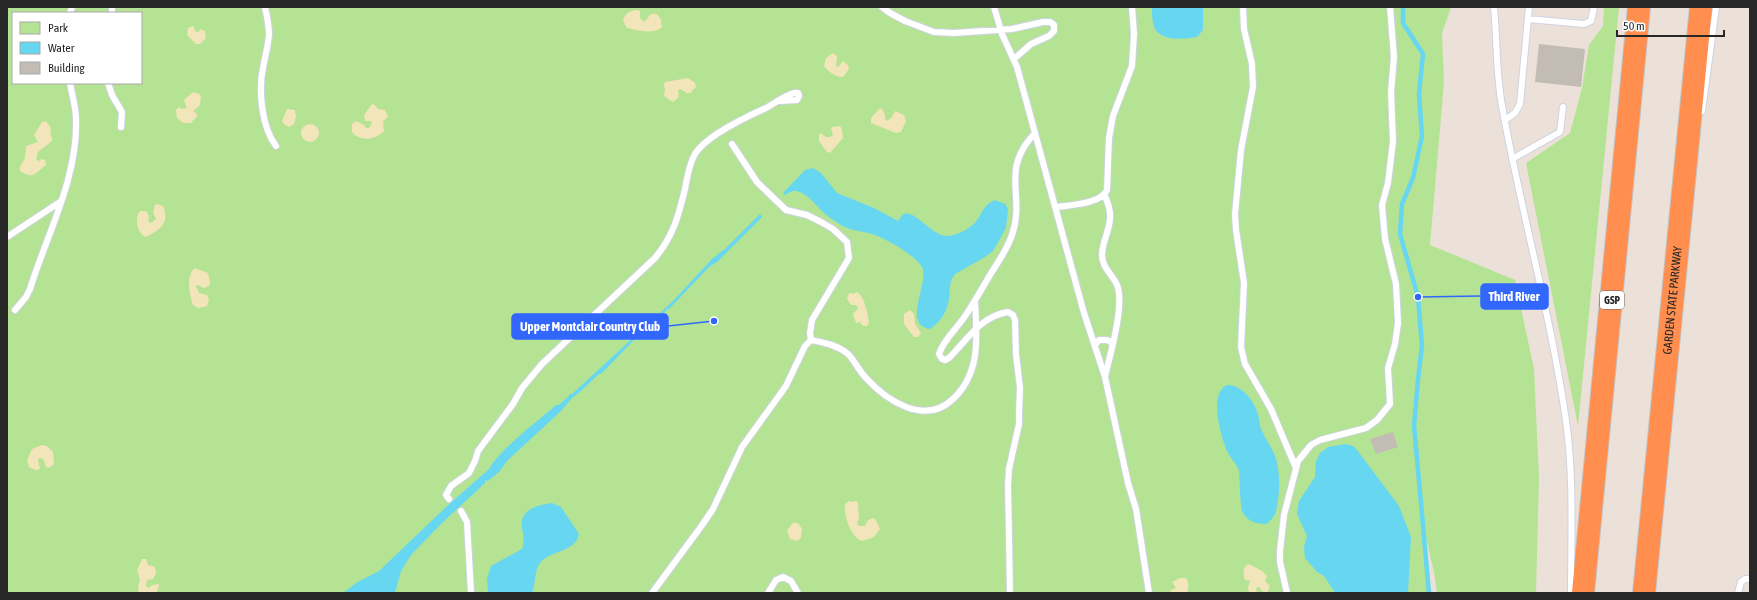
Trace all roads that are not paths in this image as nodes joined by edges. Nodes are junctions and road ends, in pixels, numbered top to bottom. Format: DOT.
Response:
graph roads {
  1 [pos="265,7"];
  2 [pos="882,7"];
  3 [pos="995,7"];
  4 [pos="1132,7"];
  5 [pos="1243,7"];
  6 [pos="1390,7"];
  7 [pos="1494,7"];
  8 [pos="1529,7"];
  9 [pos="1594,7"];
  10 [pos="1639,7"];
  11 [pos="1701,7"];
  12 [pos="1716,7"];
  13 [pos="1528,19"];
  14 [pos="1001,30"];
  15 [pos="1014,59"];
  16 [pos="70,84"];
  17 [pos="108,84"];
  18 [pos="780,101"];
  19 [pos="1563,106"];
  20 [pos="1701,116"];
  21 [pos="1505,120"];
  22 [pos="120,126"];
  23 [pos="1035,133"];
  24 [pos="732,144"];
  25 [pos="276,146"];
  26 [pos="1512,159"];
  27 [pos="1690,193"];
  28 [pos="1105,196"];
  29 [pos="60,202"];
  30 [pos="1056,207"];
  31 [pos="7,237"];
  32 [pos="975,302"];
  33 [pos="15,310"];
  34 [pos="976,329"];
  35 [pos="812,340"];
  36 [pos="1113,343"];
  37 [pos="1095,345"];
  38 [pos="1668,348"];
  39 [pos="1105,377"];
  40 [pos="1296,468"];
  41 [pos="449,499"];
  42 [pos="461,511"];
  43 [pos="1750,579"];
  44 [pos="471,593"];
  45 [pos="652,593"];
  46 [pos="768,593"];
  47 [pos="798,593"];
  48 [pos="1010,593"];
  49 [pos="1149,593"];
  50 [pos="1287,593"];
  51 [pos="1571,593"];
  52 [pos="1583,593"];
  53 [pos="1644,593"];
  54 [pos="1738,593"];
  1 -- 25 [label="lane"];
  2 -- 14 [label="lane"];
  3 -- 14 [label="lane"];
  4 -- 28 [label="lane"];
  5 -- 40 [label="lane"];
  6 -- 40 [label="lane"];
  7 -- 21 [label="lane"];
  8 -- 13 [label="lane"];
  9 -- 13 [label="lane"];
  10 -- 52 [label="highway, GSP"];
  11 -- 38 [label="highway, GARDEN STATE PARKWAY"];
  12 -- 20 [label="lane"];
  13 -- 21 [label="lane"];
  14 -- 15 [label="lane"];
  14 -- 15 [label="lane"];
  15 -- 23 [label="lane"];
  16 -- 29 [label="lane"];
  17 -- 22 [label="lane"];
  18 -- 41 [label="lane"];
  19 -- 26 [label="lane"];
  21 -- 26 [label="lane"];
  23 -- 30 [label="lane"];
  23 -- 32 [label="lane"];
  24 -- 35 [label="lane"];
  26 -- 51 [label="lane"];
  27 -- 38 [label="lane"];
  28 -- 30 [label="lane"];
  28 -- 36 [label="lane"];
  29 -- 31 [label="lane"];
  29 -- 33 [label="lane"];
  30 -- 37 [label="lane"];
  32 -- 34 [label="lane"];
  32 -- 34 [label="lane"];
  34 -- 35 [label="lane"];
  34 -- 48 [label="lane"];
  35 -- 45 [label="lane"];
  36 -- 37 [label="lane"];
  36 -- 39 [label="lane"];
  37 -- 39 [label="lane"];
  38 -- 53 [label="highway, GARDEN STATE PARKWAY"];
  39 -- 49 [label="lane"];
  40 -- 50 [label="lane"];
  42 -- 44 [label="lane"];
  43 -- 54 [label="lane"];
  46 -- 47 [label="lane"];
}
